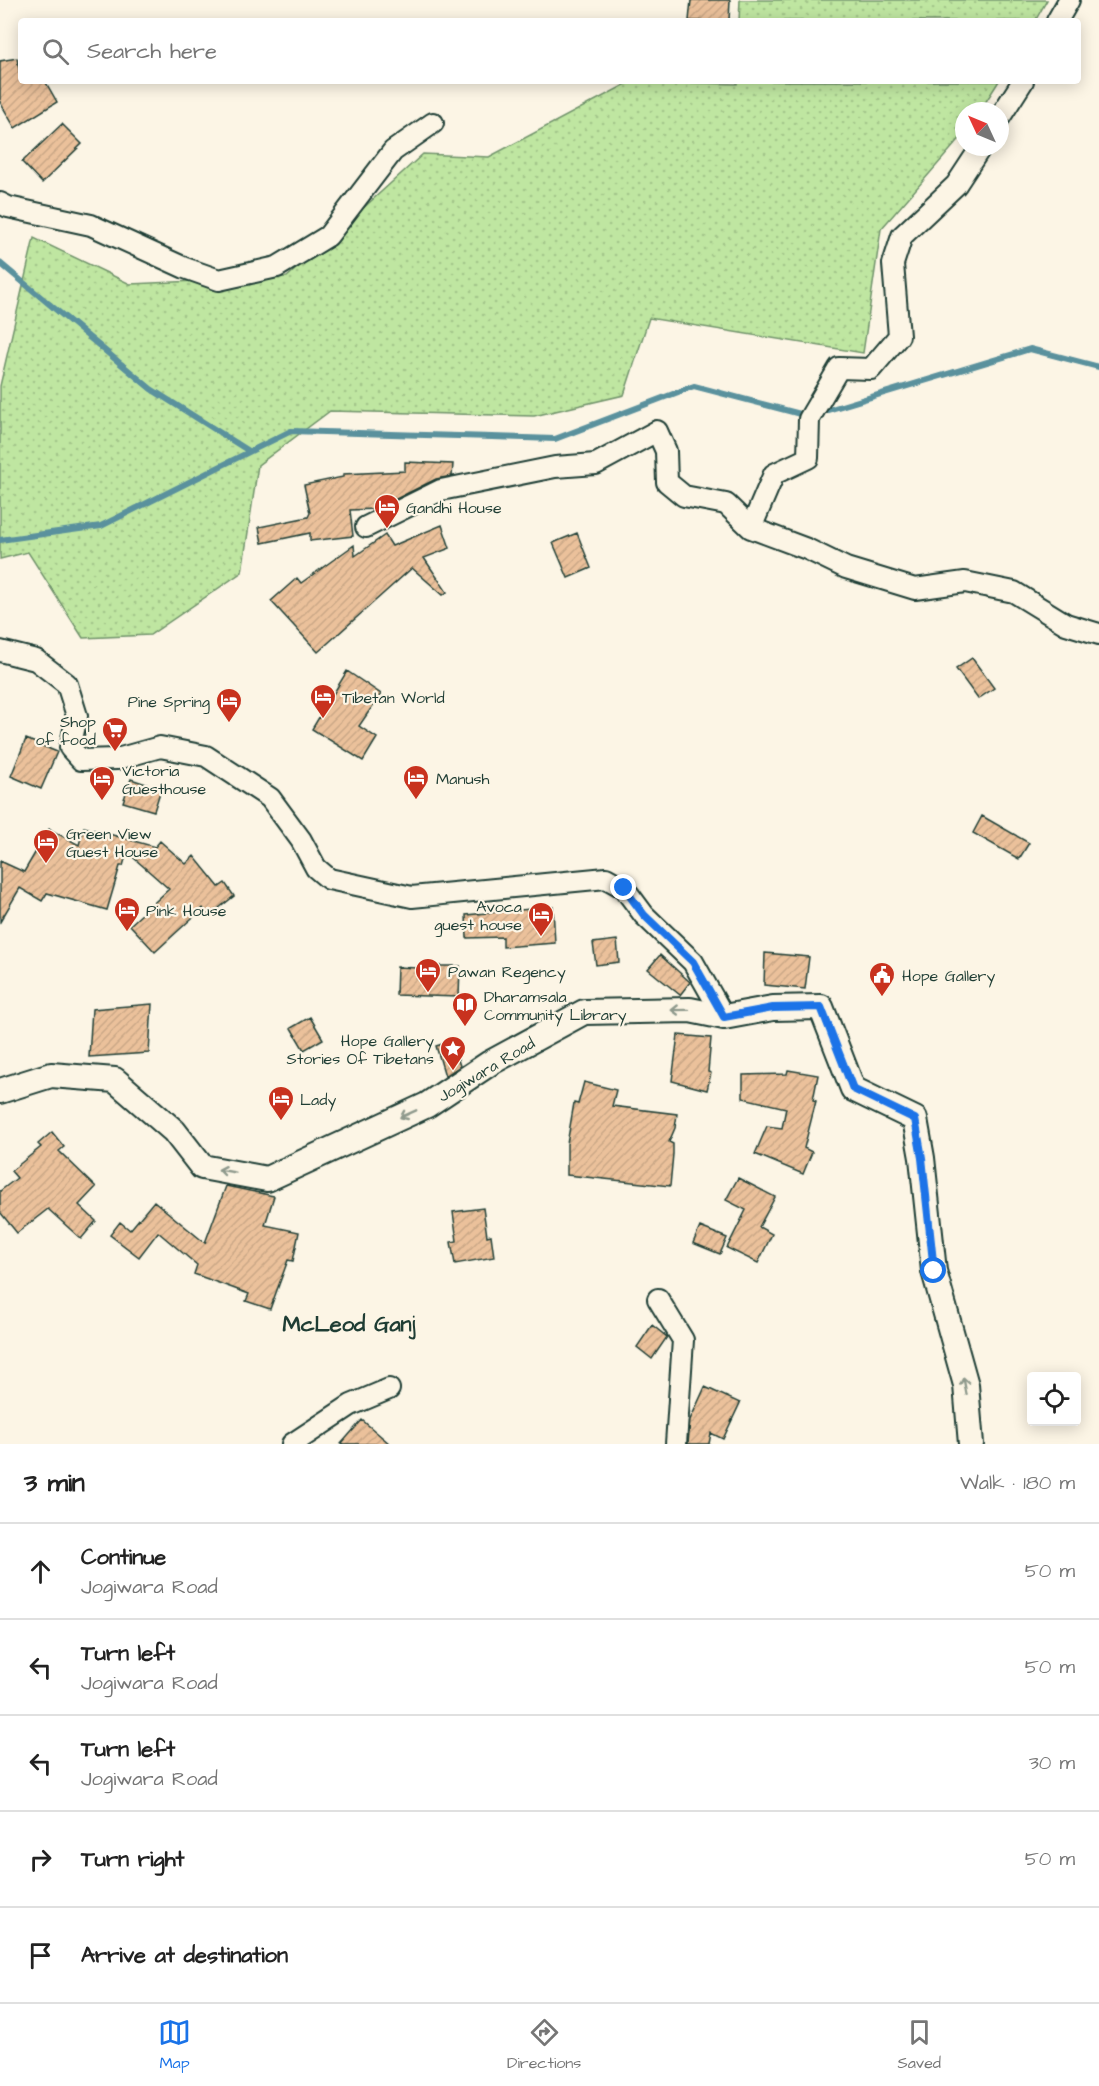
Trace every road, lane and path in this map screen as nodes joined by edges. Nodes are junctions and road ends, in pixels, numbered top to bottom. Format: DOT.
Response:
graph roads {
  1 [pos="1069,0"];
  2 [pos="1059,18"];
  3 [pos="1021,84"];
  4 [pos="1009,103"];
  5 [pos="433,123"];
  6 [pos="975,156"];
  7 [pos="0,203"];
  8 [pos="366,527"];
  9 [pos="751,528"];
  10 [pos="1099,634"];
  11 [pos="0,651"];
  12 [pos="724,1017"];
  13 [pos="0,1091"];
  14 [pos="658,1299"];
  15 [pos="389,1389"];
  16 [pos="292,1444"];
  17 [pos="676,1444"];
  18 [pos="971,1444"];
  1 -- 2 [label="street"];
  3 -- 4 [label="street"];
  5 -- 7 [label="street"];
  6 -- 9 [label="street"];
  8 -- 9 [label="street"];
  9 -- 10 [label="street"];
  11 -- 12 [label="street"];
  12 -- 13 [label="street, Jogiwara Road, one-way"];
  18 -- 12 [label="street, Jogiwara Road, one-way"];
  14 -- 17 [label="street"];
  15 -- 16 [label="street"];
}
